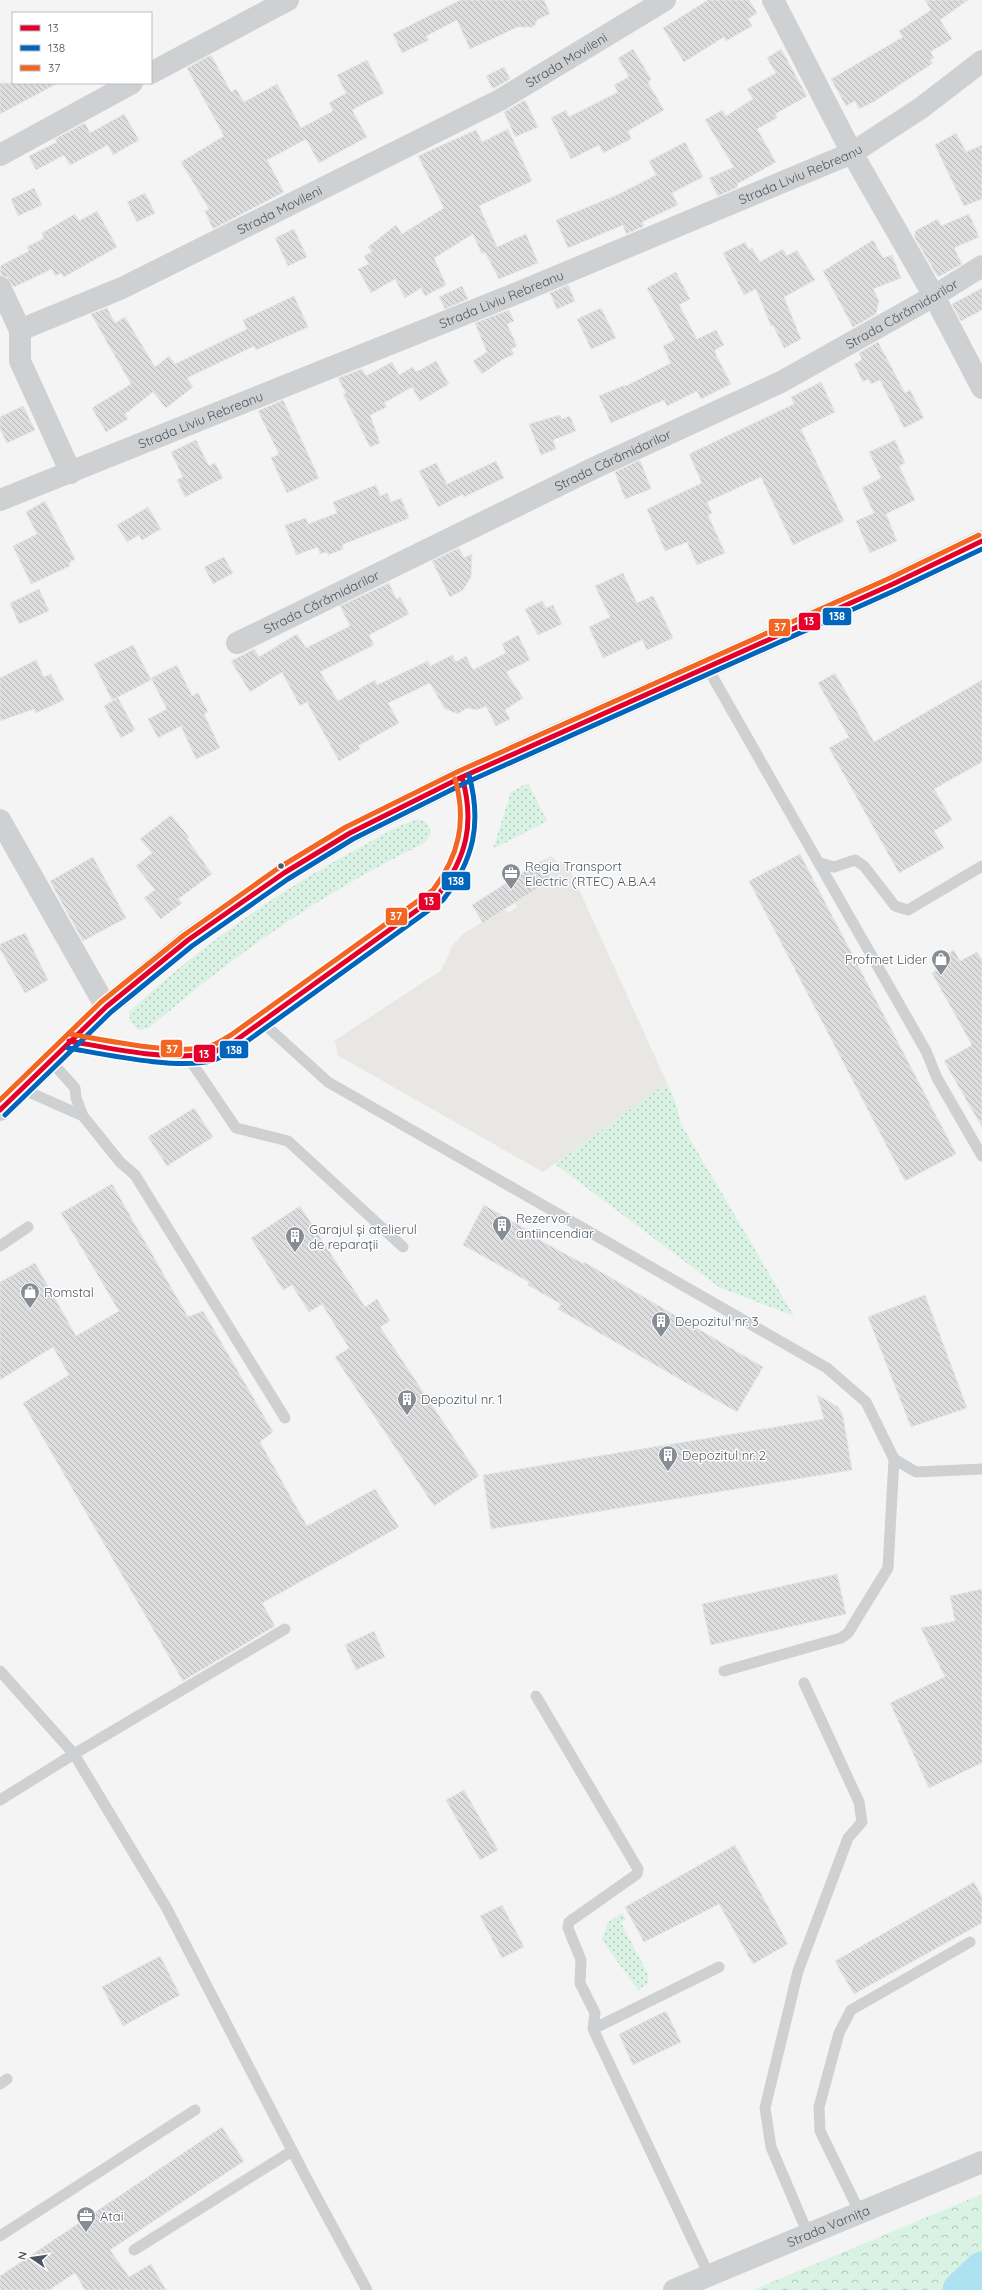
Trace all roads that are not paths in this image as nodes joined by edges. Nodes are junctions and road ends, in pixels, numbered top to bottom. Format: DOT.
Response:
graph roads {
  1 [pos="288,0"];
  2 [pos="665,0"];
  3 [pos="773,0"];
  4 [pos="982,61"];
  5 [pos="152,72"];
  6 [pos="130,84"];
  7 [pos="852,153"];
  8 [pos="0,155"];
  9 [pos="982,266"];
  10 [pos="0,287"];
  11 [pos="934,296"];
  12 [pos="20,330"];
  13 [pos="982,388"];
  14 [pos="71,473"];
  15 [pos="0,500"];
  16 [pos="982,541"];
  17 [pos="236,643"];
  18 [pos="707,667"];
  19 [pos="462,777"];
  20 [pos="0,820"];
  21 [pos="820,863"];
  22 [pos="982,866"];
  23 [pos="106,1007"];
  24 [pos="262,1022"];
  25 [pos="69,1041"];
  26 [pos="188,1057"];
  27 [pos="50,1060"];
  28 [pos="22,1089"];
  29 [pos="0,1110"];
  30 [pos="82,1116"];
  31 [pos="982,1156"];
  32 [pos="28,1227"];
  33 [pos="0,1246"];
  34 [pos="403,1247"];
  35 [pos="285,1418"];
  36 [pos="894,1459"];
  37 [pos="982,1469"];
  38 [pos="285,1629"];
  39 [pos="0,1671"];
  40 [pos="724,1672"];
  41 [pos="804,1683"];
  42 [pos="536,1696"];
  43 [pos="74,1754"];
  44 [pos="0,1800"];
  45 [pos="970,1942"];
  46 [pos="719,1967"];
  47 [pos="593,2029"];
  48 [pos="195,2110"];
  49 [pos="292,2151"];
  50 [pos="982,2162"];
  51 [pos="860,2213"];
  52 [pos="808,2234"];
  53 [pos="0,2236"];
  54 [pos="134,2250"];
  55 [pos="709,2275"];
  56 [pos="367,2290"];
  57 [pos="674,2290"];
  1 -- 5 [label="street"];
  2 -- 12 [label="street, Strada Movileni"];
  3 -- 7 [label="street"];
  4 -- 7 [label="street, Strada Liviu Rebreanu"];
  6 -- 8 [label="street"];
  7 -- 11 [label="street"];
  7 -- 14 [label="street, Strada Liviu Rebreanu"];
  9 -- 11 [label="street, Strada Cărămidarilor"];
  10 -- 12 [label="street"];
  11 -- 13 [label="street"];
  11 -- 17 [label="street, Strada Cărămidarilor"];
  12 -- 14 [label="street"];
  14 -- 15 [label="street, Strada Liviu Rebreanu"];
  16 -- 18 [label="main road"];
  18 -- 19 [label="main road"];
  18 -- 21 [label="lane"];
  19 -- 23 [label="main road"];
  19 -- 24 [label="lane"];
  20 -- 23 [label="street"];
  21 -- 22 [label="lane"];
  21 -- 31 [label="lane"];
  23 -- 25 [label="main road"];
  24 -- 26 [label="lane"];
  24 -- 36 [label="lane"];
  25 -- 26 [label="lane"];
  25 -- 27 [label="main road"];
  26 -- 34 [label="lane"];
  27 -- 28 [label="main road"];
  27 -- 30 [label="lane"];
  28 -- 29 [label="main road"];
  28 -- 30 [label="lane"];
  30 -- 35 [label="lane"];
  32 -- 33 [label="lane"];
  36 -- 37 [label="lane"];
  36 -- 40 [label="lane"];
  38 -- 43 [label="lane"];
  39 -- 43 [label="lane"];
  41 -- 52 [label="lane"];
  42 -- 47 [label="lane"];
  43 -- 44 [label="lane"];
  43 -- 49 [label="lane"];
  45 -- 51 [label="lane"];
  46 -- 47 [label="lane"];
  47 -- 55 [label="lane"];
  48 -- 53 [label="lane"];
  49 -- 54 [label="lane"];
  49 -- 56 [label="lane"];
  50 -- 51 [label="street, Strada Varnița"];
  51 -- 52 [label="street, Strada Varnița"];
  52 -- 55 [label="street, Strada Varnița"];
  55 -- 57 [label="street, Strada Varnița"];
}
